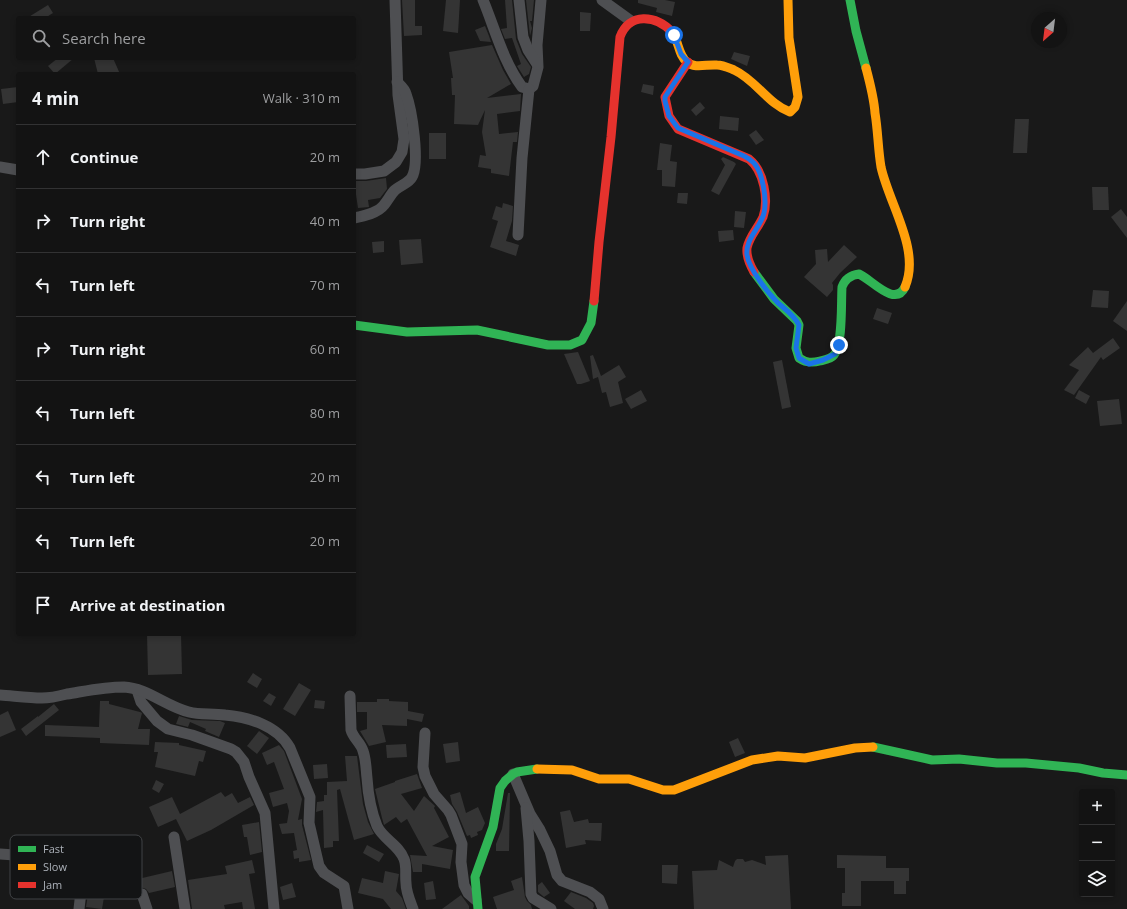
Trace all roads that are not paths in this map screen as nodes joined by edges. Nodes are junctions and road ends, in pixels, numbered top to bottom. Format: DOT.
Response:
graph roads {
  1 [pos="395,0"];
  2 [pos="482,0"];
  3 [pos="519,0"];
  4 [pos="541,0"];
  5 [pos="602,0"];
  6 [pos="788,0"];
  7 [pos="850,0"];
  8 [pos="631,21"];
  9 [pos="688,62"];
  10 [pos="538,67"];
  11 [pos="397,82"];
  12 [pos="529,89"];
  13 [pos="0,167"];
  14 [pos="16,170"];
  15 [pos="356,174"];
  16 [pos="356,218"];
  17 [pos="518,235"];
  18 [pos="356,325"];
  19 [pos="137,690"];
  20 [pos="0,695"];
  21 [pos="350,696"];
  22 [pos="424,732"];
  23 [pos="513,774"];
  24 [pos="1127,775"];
  25 [pos="525,802"];
  26 [pos="174,837"];
  27 [pos="0,854"];
  28 [pos="10,855"];
  29 [pos="142,894"];
  30 [pos="80,899"];
  31 [pos="477,904"];
  32 [pos="79,909"];
  33 [pos="147,909"];
  34 [pos="185,909"];
  35 [pos="274,909"];
  36 [pos="348,909"];
  37 [pos="413,909"];
  38 [pos="551,909"];
  39 [pos="603,909"];
  1 -- 11 [label="street"];
  2 -- 12 [label="street"];
  3 -- 10 [label="street"];
  4 -- 10 [label="street"];
  5 -- 8 [label="street"];
  6 -- 9 [label="street"];
  7 -- 9 [label="street"];
  8 -- 9 [label="street"];
  8 -- 18 [label="street"];
  10 -- 12 [label="street"];
  11 -- 15 [label="street"];
  11 -- 16 [label="street"];
  12 -- 17 [label="street"];
  13 -- 14 [label="street"];
  19 -- 20 [label="street"];
  19 -- 35 [label="street"];
  19 -- 36 [label="street"];
  21 -- 37 [label="street"];
  22 -- 31 [label="street"];
  23 -- 24 [label="street"];
  23 -- 25 [label="street"];
  23 -- 31 [label="street"];
  25 -- 38 [label="street"];
  25 -- 39 [label="street"];
  26 -- 34 [label="street"];
  27 -- 28 [label="street"];
  29 -- 33 [label="street"];
  30 -- 32 [label="street"];
}
